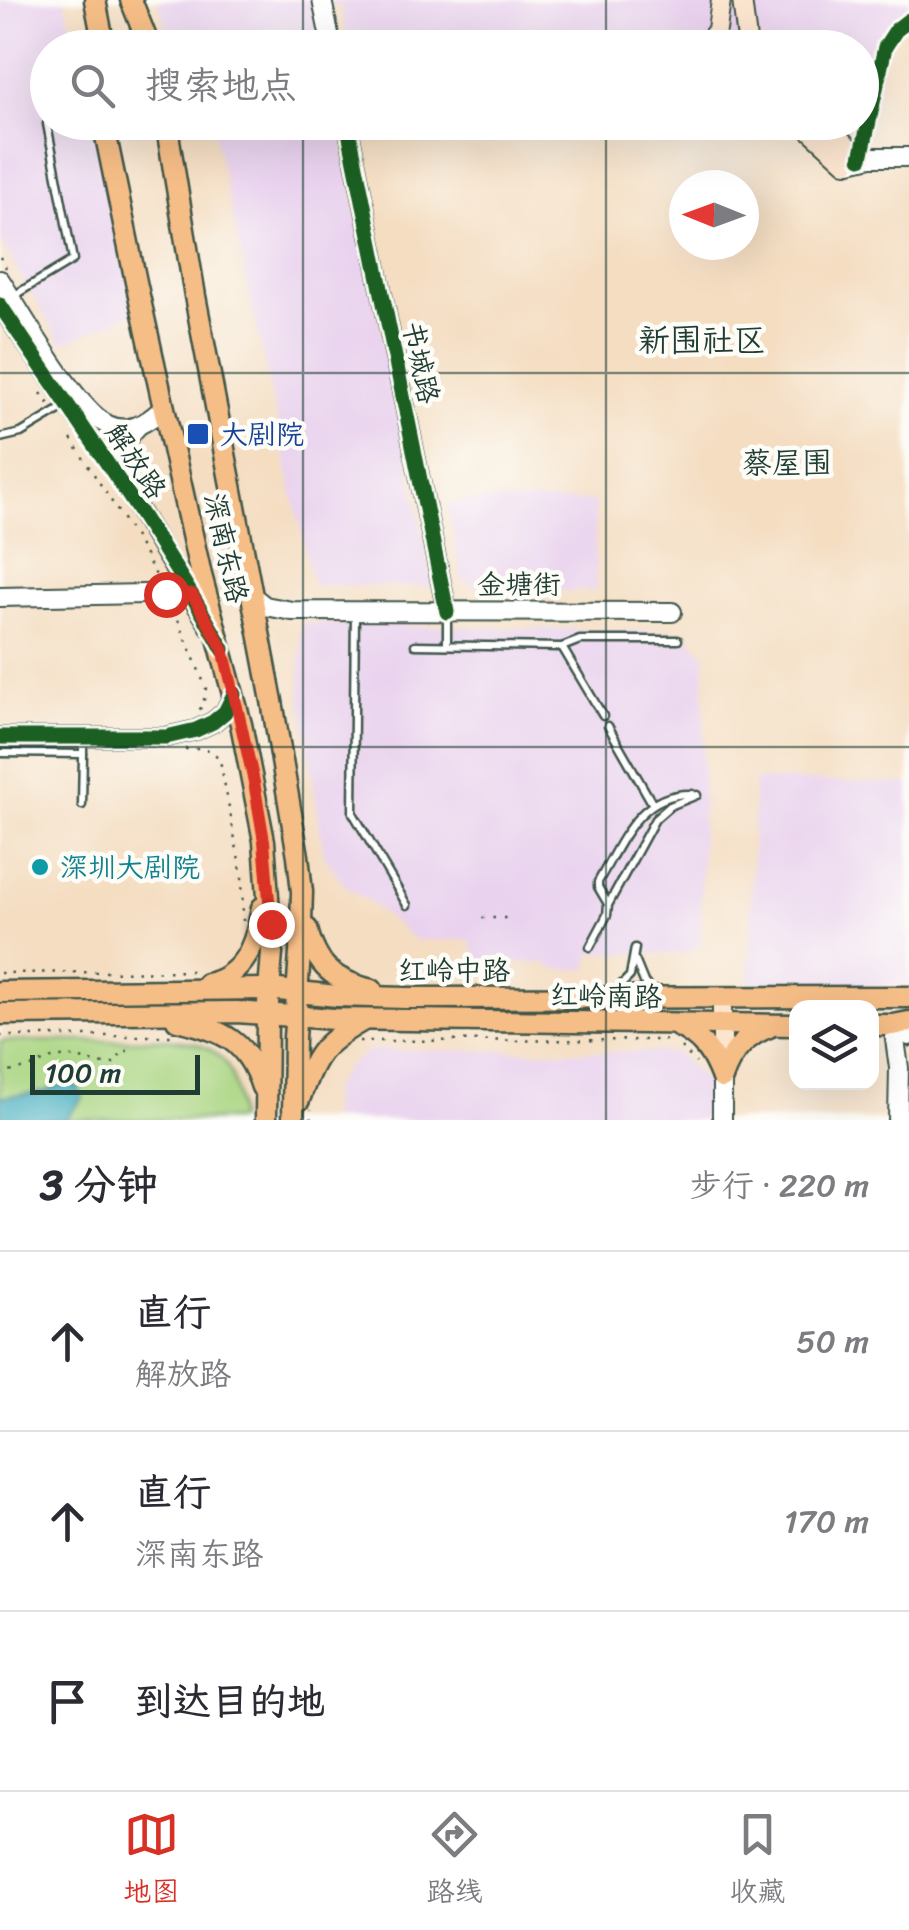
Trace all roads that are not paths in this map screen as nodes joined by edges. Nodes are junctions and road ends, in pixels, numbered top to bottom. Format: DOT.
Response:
graph roads {
  1 [pos="95,0"];
  2 [pos="131,0"];
  3 [pos="322,0"];
  4 [pos="721,0"];
  5 [pos="742,0"];
  6 [pos="909,20"];
  7 [pos="101,30"];
  8 [pos="143,30"];
  9 [pos="328,30"];
  10 [pos="717,30"];
  11 [pos="725,30"];
  12 [pos="746,30"];
  13 [pos="879,69"];
  14 [pos="50,140"];
  15 [pos="107,140"];
  16 [pos="169,140"];
  17 [pos="351,140"];
  18 [pos="825,140"];
  19 [pos="837,140"];
  20 [pos="860,140"];
  21 [pos="909,157"];
  22 [pos="854,161"];
  23 [pos="2,272"];
  24 [pos="6,301"];
  25 [pos="67,405"];
  26 [pos="164,406"];
  27 [pos="138,426"];
  28 [pos="0,438"];
  29 [pos="124,486"];
  30 [pos="192,594"];
  31 [pos="251,595"];
  32 [pos="0,597"];
  33 [pos="354,612"];
  34 [pos="447,612"];
  35 [pos="672,612"];
  36 [pos="678,640"];
  37 [pos="414,644"];
  38 [pos="446,645"];
  39 [pos="562,647"];
  40 [pos="223,649"];
  41 [pos="234,694"];
  42 [pos="603,716"];
  43 [pos="608,726"];
  44 [pos="0,738"];
  45 [pos="83,745"];
  46 [pos="0,753"];
  47 [pos="652,803"];
  48 [pos="82,805"];
  49 [pos="267,870"];
  50 [pos="302,892"];
  51 [pos="407,905"];
  52 [pos="608,905"];
  53 [pos="590,948"];
  54 [pos="635,948"];
  55 [pos="635,959"];
  56 [pos="269,989"];
  57 [pos="140,990"];
  58 [pos="0,992"];
  59 [pos="297,992"];
  60 [pos="608,997"];
  61 [pos="656,997"];
  62 [pos="722,997"];
  63 [pos="909,997"];
  64 [pos="404,998"];
  65 [pos="146,1013"];
  66 [pos="0,1014"];
  67 [pos="267,1016"];
  68 [pos="295,1018"];
  69 [pos="364,1020"];
  70 [pos="675,1025"];
  71 [pos="722,1025"];
  72 [pos="775,1025"];
  73 [pos="789,1025"];
  74 [pos="898,1028"];
  75 [pos="722,1078"];
  76 [pos="266,1111"];
  77 [pos="299,1119"];
  78 [pos="722,1120"];
  79 [pos="898,1120"];
  1 -- 7 [label="main road"];
  2 -- 8 [label="main road"];
  3 -- 9 [label="street"];
  4 -- 10 [label="main road"];
  4 -- 11 [label="main road"];
  5 -- 12 [label="main road"];
  6 -- 13 [label="street"];
  14 -- 24 [label="lane"];
  15 -- 26 [label="main road, 深南东路"];
  16 -- 31 [label="main road, 深南东路"];
  17 -- 34 [label="street, 书城路"];
  18 -- 22 [label="main road"];
  19 -- 22 [label="main road"];
  20 -- 22 [label="street"];
  21 -- 22 [label="street"];
  23 -- 24 [label="street, 解放路"];
  24 -- 25 [label="street, 解放路"];
  24 -- 27 [label="street, 解放路"];
  25 -- 28 [label="lane"];
  25 -- 29 [label="street, 解放路"];
  26 -- 27 [label="street, 解放路"];
  26 -- 40 [label="main road, 深南东路"];
  27 -- 29 [label="street"];
  29 -- 30 [label="street, 解放路"];
  30 -- 32 [label="street"];
  30 -- 40 [label="street, 解放路"];
  31 -- 33 [label="street, 金塘街"];
  31 -- 50 [label="main road, 深南东路"];
  33 -- 34 [label="street, 金塘街"];
  33 -- 51 [label="lane"];
  34 -- 35 [label="street, 金塘街"];
  34 -- 38 [label="lane"];
  36 -- 39 [label="lane"];
  37 -- 38 [label="lane"];
  38 -- 39 [label="lane"];
  39 -- 42 [label="lane"];
  40 -- 41 [label="main road, 深南东路"];
  41 -- 45 [label="street"];
  41 -- 49 [label="main road, 深南东路"];
  43 -- 47 [label="lane"];
  44 -- 45 [label="street"];
  45 -- 46 [label="lane"];
  45 -- 48 [label="lane"];
  47 -- 52 [label="lane"];
  47 -- 52 [label="lane"];
  49 -- 56 [label="main road, 深南东路"];
  49 -- 57 [label="main road"];
  50 -- 59 [label="main road, 深南东路"];
  50 -- 64 [label="main road"];
  52 -- 53 [label="lane"];
  54 -- 55 [label="lane"];
  55 -- 60 [label="lane"];
  55 -- 61 [label="lane"];
  56 -- 57 [label="main road, 红岭中路"];
  56 -- 59 [label="main road, 红岭中路"];
  56 -- 67 [label="main road, 深南东路"];
  57 -- 58 [label="main road, 红岭中路"];
  59 -- 64 [label="main road, 红岭中路"];
  59 -- 68 [label="main road, 深南东路"];
  60 -- 61 [label="main road, 红岭中路"];
  60 -- 64 [label="main road, 红岭中路"];
  61 -- 62 [label="main road, 红岭中路"];
  62 -- 63 [label="main road, 红岭中路"];
  62 -- 71 [label="main road"];
  65 -- 66 [label="main road"];
  65 -- 67 [label="main road"];
  65 -- 76 [label="main road"];
  67 -- 68 [label="main road"];
  67 -- 76 [label="main road, 深南东路"];
  68 -- 69 [label="main road, 红岭南路"];
  68 -- 77 [label="main road, 深南东路"];
  69 -- 70 [label="main road, 红岭南路"];
  69 -- 77 [label="main road"];
  70 -- 71 [label="main road, 红岭南路"];
  70 -- 75 [label="main road"];
  71 -- 72 [label="main road, 红岭南路"];
  71 -- 75 [label="main road"];
  72 -- 73 [label="main road, 红岭南路"];
  72 -- 75 [label="main road"];
  74 -- 79 [label="street"];
  75 -- 78 [label="street"];
}
